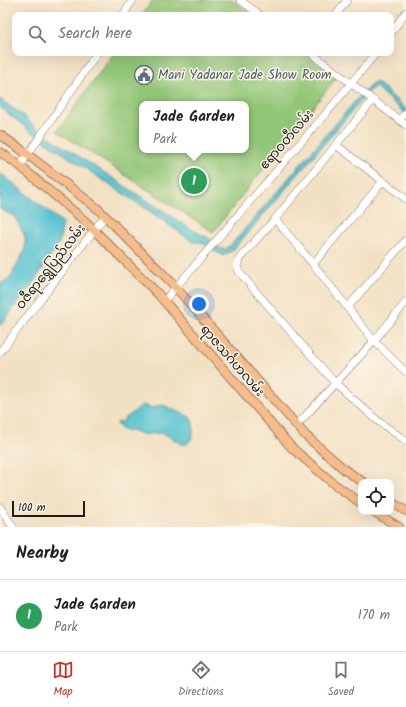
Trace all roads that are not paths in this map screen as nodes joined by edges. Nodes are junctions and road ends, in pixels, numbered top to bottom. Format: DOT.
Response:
graph roads {
  1 [pos="240,0"];
  2 [pos="347,0"];
  3 [pos="130,1"];
  4 [pos="124,12"];
  5 [pos="256,12"];
  6 [pos="338,12"];
  7 [pos="406,12"];
  8 [pos="394,29"];
  9 [pos="95,56"];
  10 [pos="315,56"];
  11 [pos="374,56"];
  12 [pos="351,84"];
  13 [pos="374,100"];
  14 [pos="403,116"];
  15 [pos="406,125"];
  16 [pos="0,135"];
  17 [pos="336,144"];
  18 [pos="0,152"];
  19 [pos="29,155"];
  20 [pos="20,166"];
  21 [pos="383,181"];
  22 [pos="406,199"];
  23 [pos="105,216"];
  24 [pos="275,219"];
  25 [pos="95,231"];
  26 [pos="406,240"];
  27 [pos="313,264"];
  28 [pos="176,288"];
  29 [pos="164,301"];
  30 [pos="406,302"];
  31 [pos="347,308"];
  32 [pos="374,341"];
  33 [pos="0,352"];
  34 [pos="406,372"];
  35 [pos="335,383"];
  36 [pos="296,426"];
  37 [pos="406,441"];
  38 [pos="358,479"];
  39 [pos="358,501"];
  40 [pos="394,504"];
  41 [pos="0,507"];
  42 [pos="406,511"];
  43 [pos="379,515"];
  44 [pos="13,527"];
  45 [pos="399,527"];
  1 -- 5 [label="street"];
  2 -- 6 [label="street"];
  3 -- 4 [label="street"];
  7 -- 8 [label="street"];
  9 -- 19 [label="street"];
  10 -- 12 [label="street"];
  11 -- 12 [label="street, ဧရာဝတီလမ်း"];
  12 -- 13 [label="street"];
  12 -- 28 [label="street, ဧရာဝတီလမ်း"];
  13 -- 14 [label="street"];
  13 -- 17 [label="street"];
  14 -- 15 [label="street"];
  16 -- 19 [label="main road, ရာဇသင်္ဂဟလမ်း"];
  17 -- 21 [label="street"];
  17 -- 24 [label="street"];
  18 -- 20 [label="main road, ရာဇသင်္ဂဟလမ်း"];
  19 -- 20 [label="street"];
  19 -- 23 [label="main road, ရာဇသင်္ဂဟလမ်း"];
  20 -- 25 [label="main road, ရာဇသင်္ဂဟလမ်း"];
  21 -- 22 [label="street"];
  21 -- 27 [label="street"];
  23 -- 25 [label="street, ဝဇီရာရွှေပြည်လမ်း"];
  23 -- 28 [label="main road, ရာဇသင်္ဂဟလမ်း"];
  24 -- 27 [label="street"];
  24 -- 35 [label="street"];
  25 -- 29 [label="main road, ရာဇသင်္ဂဟလမ်း"];
  25 -- 33 [label="street, ဝဇီရာရွှေပြည်လမ်း"];
  26 -- 31 [label="street"];
  27 -- 31 [label="street"];
  28 -- 29 [label="street"];
  28 -- 36 [label="main road, ရာဇသင်္ဂဟလမ်း"];
  29 -- 39 [label="main road, ရာဇသင်္ဂဟလမ်း"];
  30 -- 32 [label="street"];
  31 -- 32 [label="street"];
  32 -- 34 [label="street"];
  32 -- 35 [label="street"];
  35 -- 36 [label="street"];
  35 -- 37 [label="street"];
  36 -- 38 [label="main road, ရာဇသင်္ဂဟလမ်း"];
  40 -- 42 [label="main road"];
  41 -- 44 [label="street"];
  43 -- 45 [label="main road"];
}
